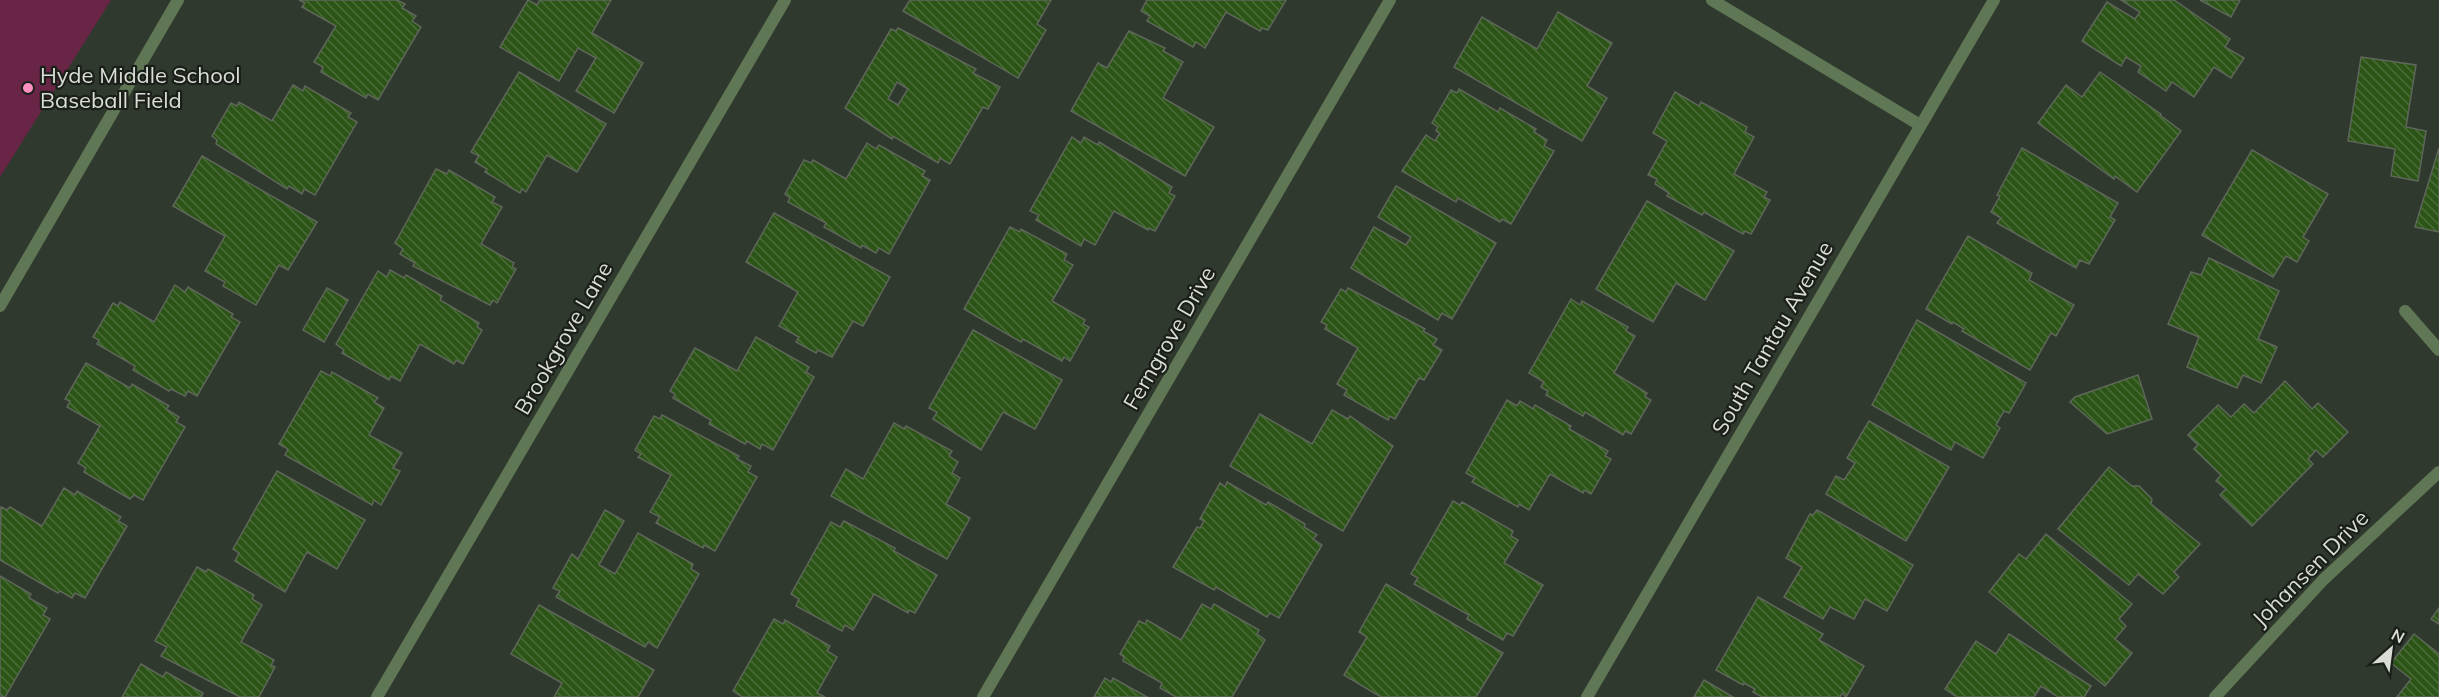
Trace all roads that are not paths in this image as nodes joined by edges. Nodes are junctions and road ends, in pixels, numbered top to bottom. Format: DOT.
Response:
graph roads {
  1 [pos="178,0"];
  2 [pos="785,0"];
  3 [pos="1390,0"];
  4 [pos="1712,0"];
  5 [pos="1994,0"];
  6 [pos="1920,125"];
  7 [pos="0,306"];
  8 [pos="2405,311"];
  9 [pos="2439,350"];
  10 [pos="2439,472"];
  11 [pos="376,697"];
  12 [pos="983,697"];
  13 [pos="1587,697"];
  14 [pos="2215,697"];
  1 -- 7 [label="street"];
  2 -- 11 [label="street, Brookgrove Lane"];
  3 -- 12 [label="street, Ferngrove Drive"];
  4 -- 6 [label="street"];
  5 -- 6 [label="street, South Tantau Avenue"];
  6 -- 13 [label="street, South Tantau Avenue"];
  8 -- 9 [label="street"];
  10 -- 14 [label="street, Johansen Drive"];
}
